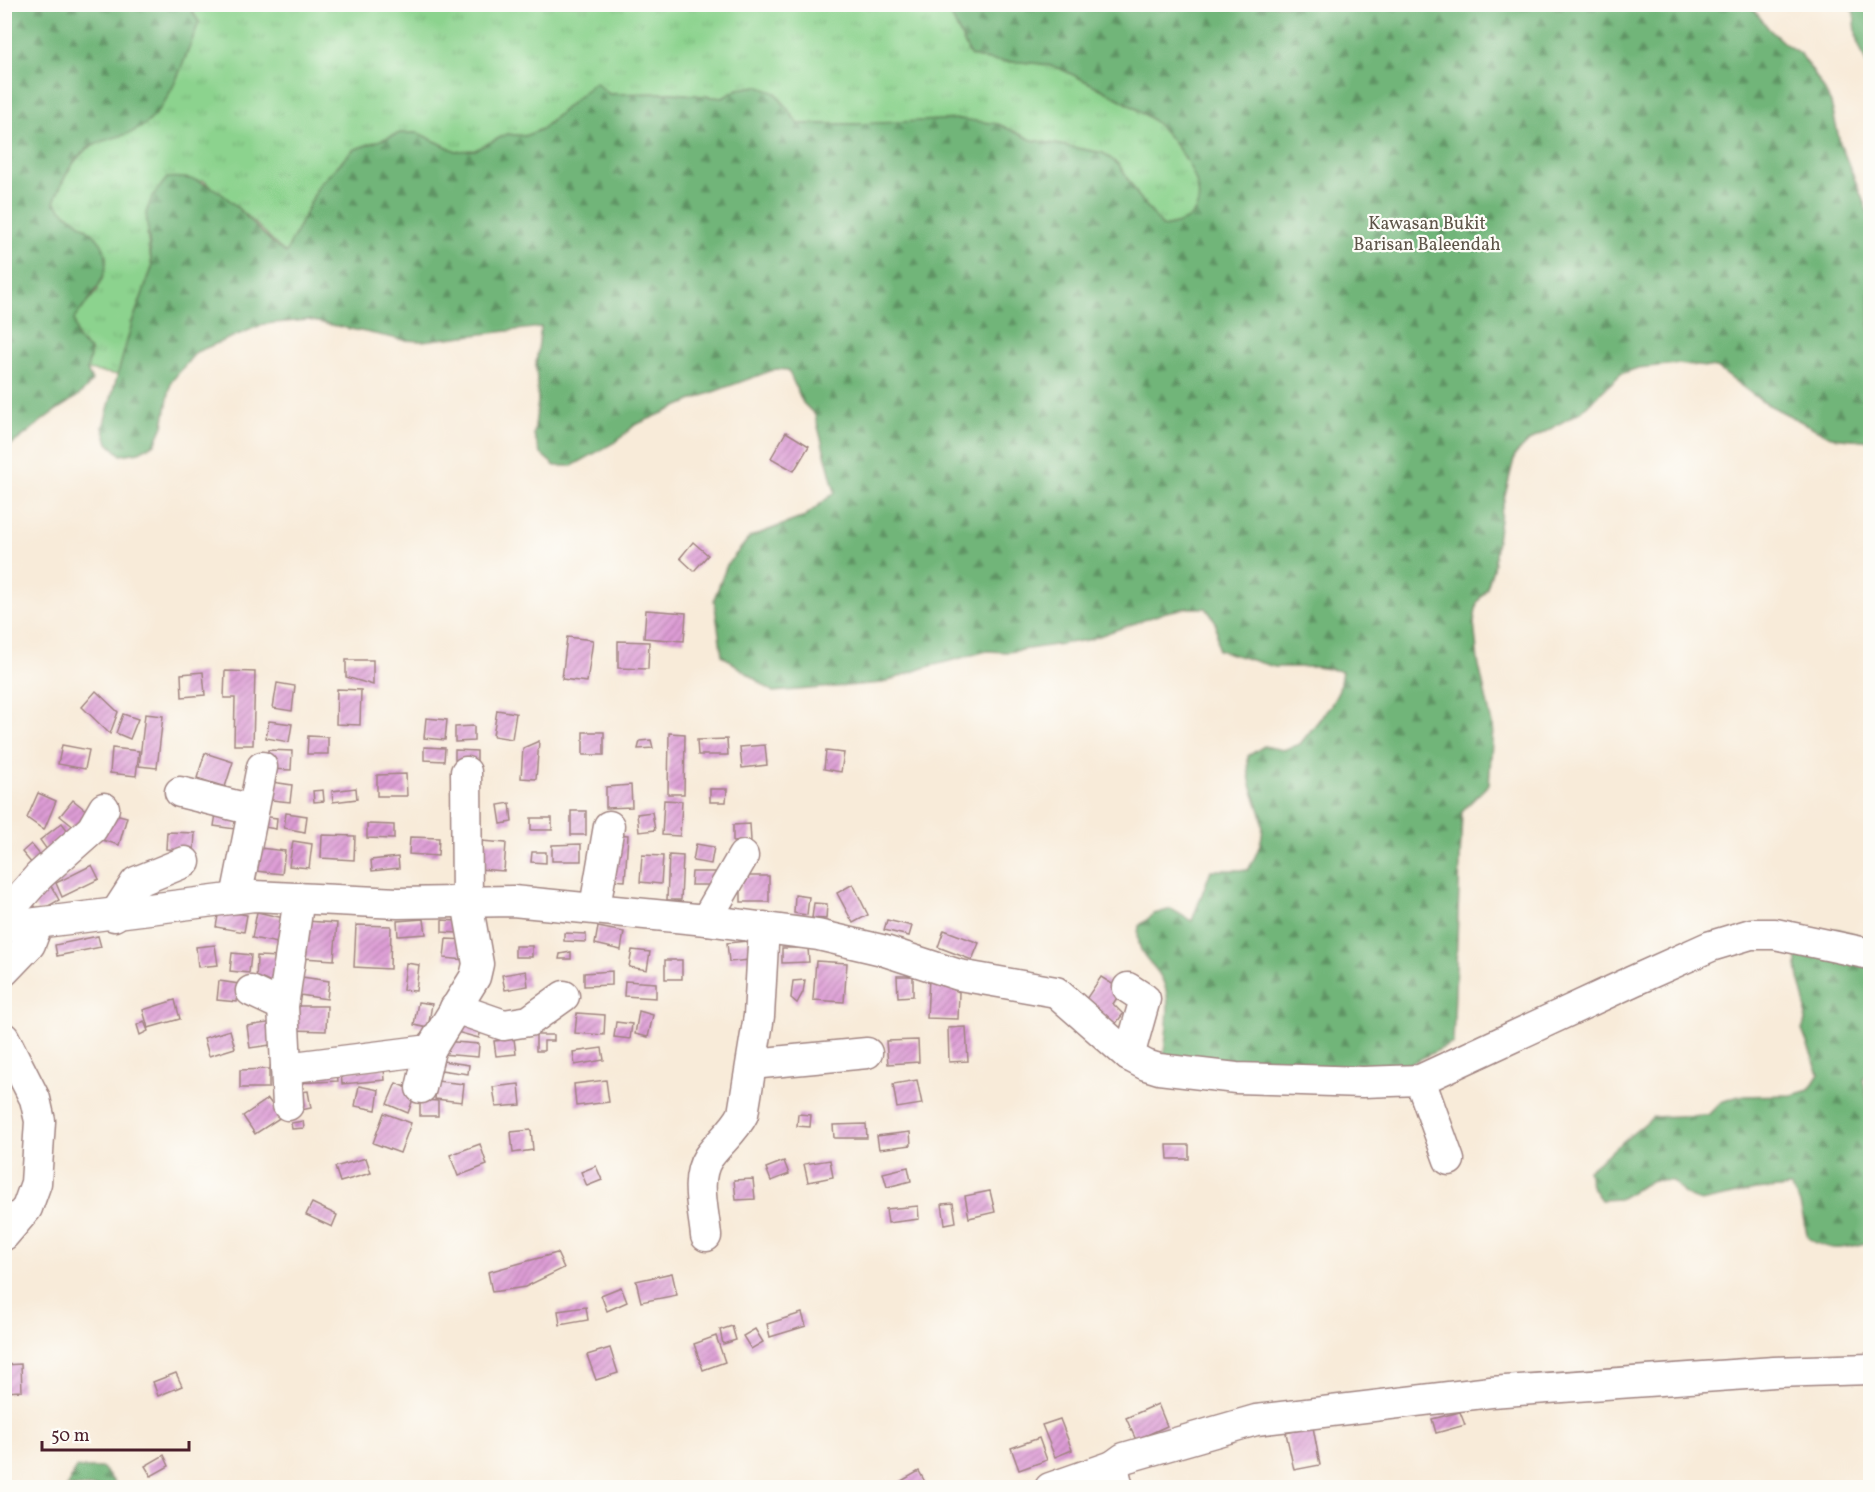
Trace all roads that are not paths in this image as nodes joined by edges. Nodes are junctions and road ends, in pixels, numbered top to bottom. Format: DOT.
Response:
graph roads {
  1 [pos="261,767"];
  2 [pos="466,772"];
  3 [pos="180,792"];
  4 [pos="104,808"];
  5 [pos="253,810"];
  6 [pos="609,826"];
  7 [pos="743,856"];
  8 [pos="185,862"];
  9 [pos="236,898"];
  10 [pos="299,898"];
  11 [pos="467,902"];
  12 [pos="595,907"];
  13 [pos="4,916"];
  14 [pos="114,916"];
  15 [pos="706,920"];
  16 [pos="39,923"];
  17 [pos="4,927"];
  18 [pos="764,927"];
  19 [pos="1870,954"];
  20 [pos="4,971"];
  21 [pos="1128,988"];
  22 [pos="251,991"];
  23 [pos="564,996"];
  24 [pos="283,1006"];
  25 [pos="455,1008"];
  26 [pos="4,1038"];
  27 [pos="430,1050"];
  28 [pos="867,1053"];
  29 [pos="1129,1056"];
  30 [pos="752,1064"];
  31 [pos="286,1068"];
  32 [pos="1420,1080"];
  33 [pos="421,1088"];
  34 [pos="288,1105"];
  35 [pos="1449,1160"];
  36 [pos="4,1235"];
  37 [pos="706,1236"];
  38 [pos="1870,1369"];
  39 [pos="1115,1477"];
  40 [pos="1050,1488"];
  1 -- 5 [label="street"];
  2 -- 11 [label="street"];
  3 -- 5 [label="street"];
  4 -- 13 [label="street"];
  5 -- 9 [label="street"];
  6 -- 12 [label="street"];
  7 -- 15 [label="street"];
  8 -- 14 [label="street"];
  9 -- 10 [label="street"];
  9 -- 14 [label="street"];
  10 -- 11 [label="street"];
  10 -- 24 [label="street"];
  11 -- 12 [label="street"];
  11 -- 25 [label="street"];
  12 -- 15 [label="street"];
  14 -- 16 [label="street"];
  15 -- 18 [label="street"];
  16 -- 17 [label="street"];
  16 -- 20 [label="street"];
  18 -- 29 [label="street"];
  18 -- 30 [label="street"];
  19 -- 32 [label="street"];
  21 -- 29 [label="street"];
  22 -- 24 [label="street"];
  23 -- 25 [label="street"];
  24 -- 31 [label="street"];
  25 -- 27 [label="street"];
  26 -- 36 [label="street"];
  27 -- 31 [label="street"];
  27 -- 33 [label="street"];
  28 -- 30 [label="street"];
  29 -- 32 [label="street"];
  30 -- 37 [label="street"];
  31 -- 34 [label="street"];
  32 -- 35 [label="street"];
  38 -- 39 [label="street"];
  39 -- 40 [label="street"];
}
